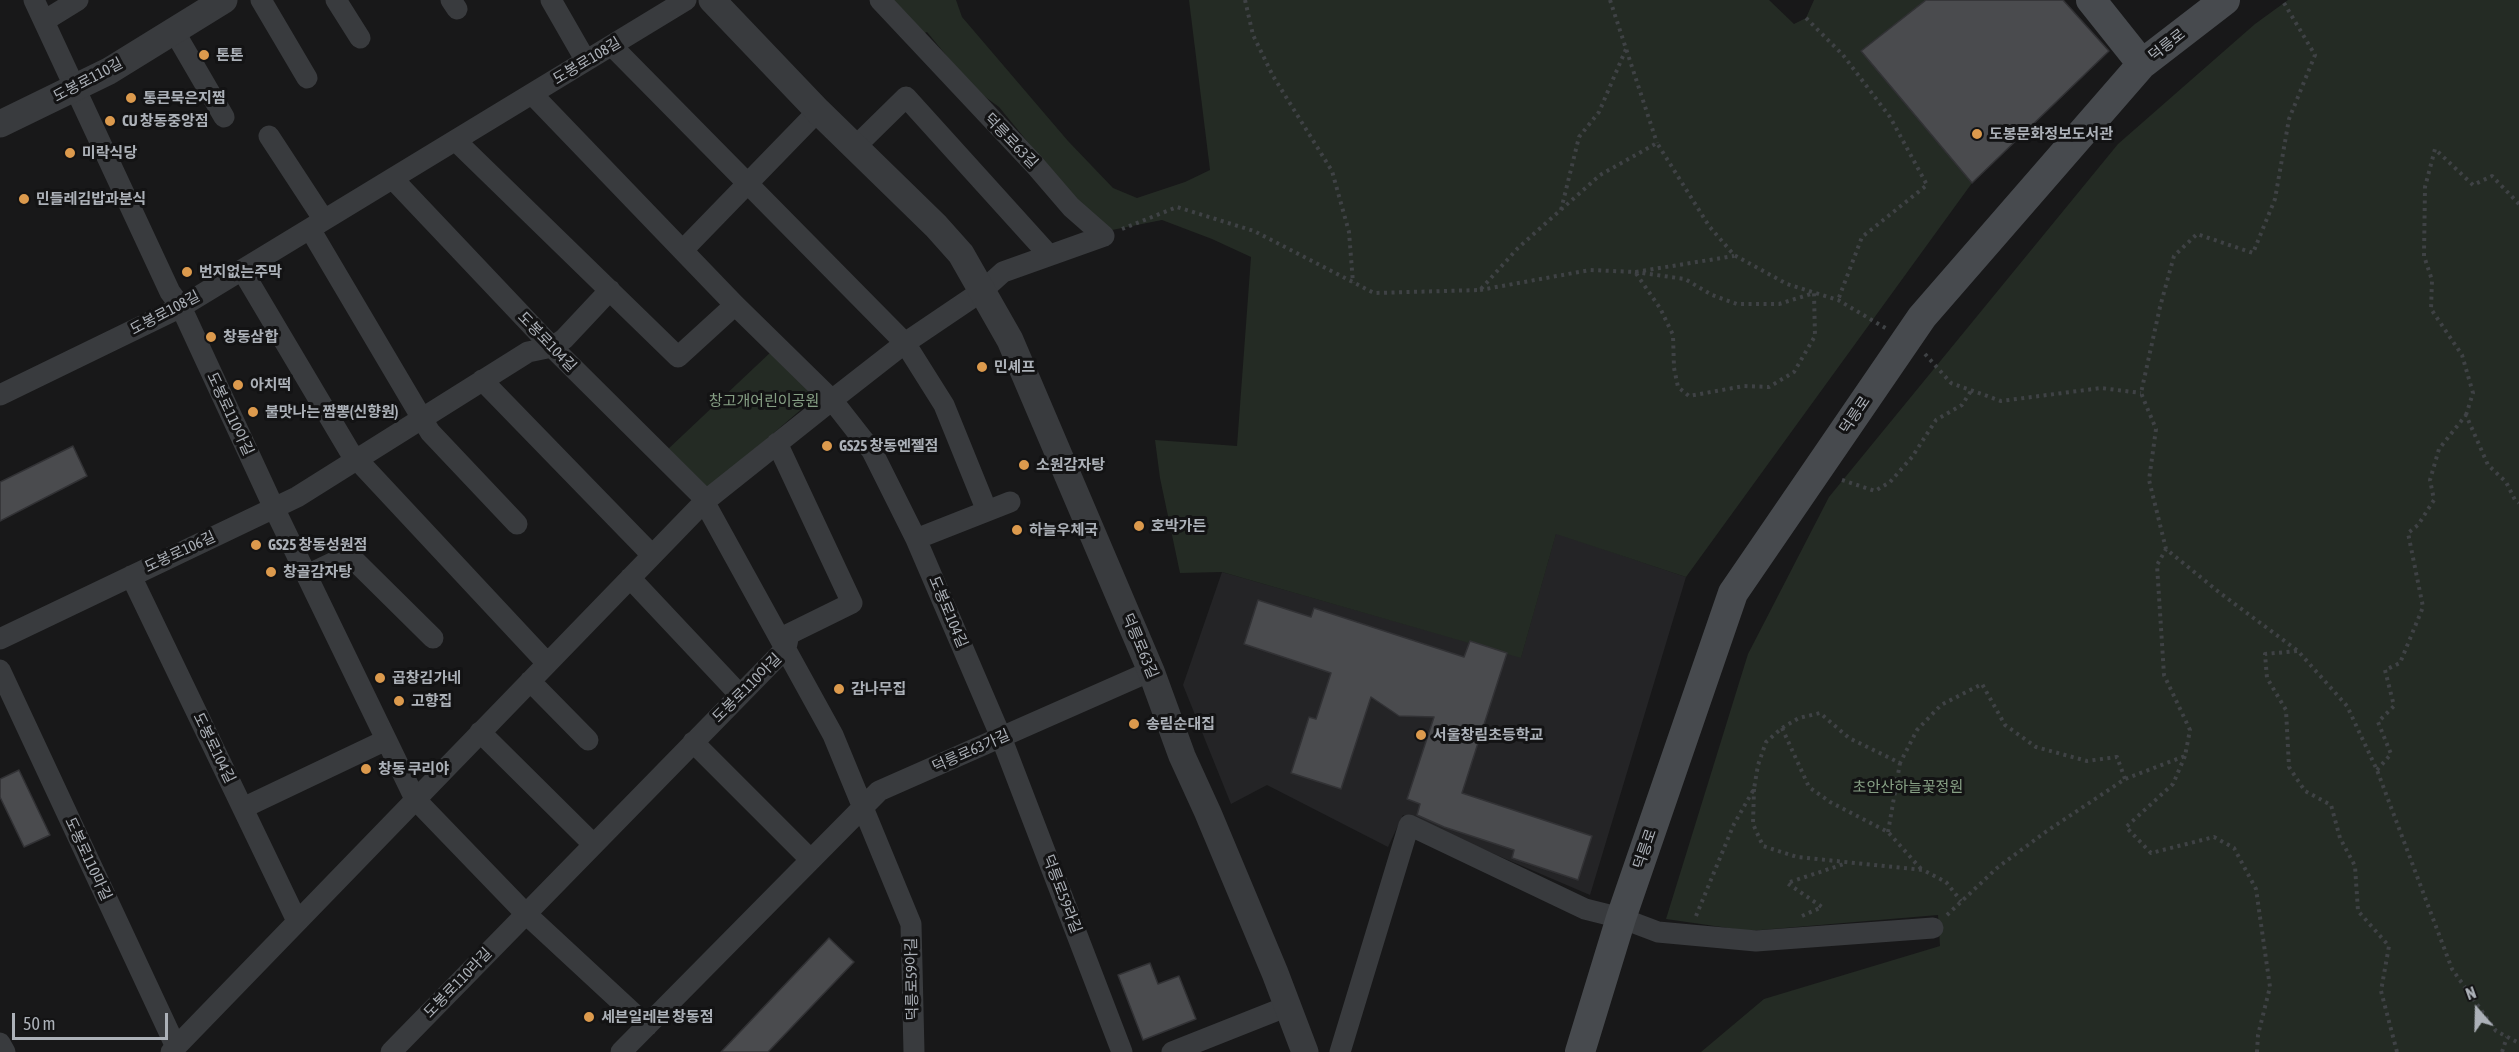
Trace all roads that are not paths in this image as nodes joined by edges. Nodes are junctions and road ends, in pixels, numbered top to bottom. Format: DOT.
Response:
graph roads {
  1 [pos="34,0"];
  2 [pos="78,0"];
  3 [pos="224,0"];
  4 [pos="261,0"];
  5 [pos="336,0"];
  6 [pos="551,0"];
  7 [pos="686,0"];
  8 [pos="712,0"];
  9 [pos="880,0"];
  10 [pos="2091,0"];
  11 [pos="2225,0"];
  12 [pos="44,21"];
  13 [pos="174,31"];
  14 [pos="360,38"];
  15 [pos="612,46"];
  16 [pos="586,61"];
  17 [pos="2142,64"];
  18 [pos="307,78"];
  19 [pos="75,89"];
  20 [pos="532,94"];
  21 [pos="818,111"];
  22 [pos="225,117"];
  23 [pos="0,124"];
  24 [pos="270,136"];
  25 [pos="456,141"];
  26 [pos="855,147"];
  27 [pos="393,179"];
  28 [pos="747,185"];
  29 [pos="317,225"];
  30 [pos="683,250"];
  31 [pos="1048,254"];
  32 [pos="242,270"];
  33 [pos="610,290"];
  34 [pos="982,291"];
  35 [pos="735,305"];
  36 [pos="181,308"];
  37 [pos="905,344"];
  38 [pos="552,347"];
  39 [pos="482,380"];
  40 [pos="0,395"];
  41 [pos="832,400"];
  42 [pos="421,419"];
  43 [pos="777,443"];
  44 [pos="357,459"];
  45 [pos="704,502"];
  46 [pos="1010,502"];
  47 [pos="274,508"];
  48 [pos="987,511"];
  49 [pos="517,525"];
  50 [pos="916,539"];
  51 [pos="652,555"];
  52 [pos="307,575"];
  53 [pos="131,576"];
  54 [pos="630,578"];
  55 [pos="433,638"];
  56 [pos="0,639"];
  57 [pos="786,648"];
  58 [pos="547,663"];
  59 [pos="0,670"];
  60 [pos="1151,671"];
  61 [pos="530,681"];
  62 [pos="740,695"];
  63 [pos="480,732"];
  64 [pos="1002,737"];
  65 [pos="386,740"];
  66 [pos="588,740"];
  67 [pos="693,742"];
  68 [pos="415,799"];
  69 [pos="243,807"];
  70 [pos="863,807"];
  71 [pos="593,844"];
  72 [pos="810,859"];
  73 [pos="525,913"];
  74 [pos="1621,918"];
  75 [pos="297,921"];
  76 [pos="1933,928"];
  77 [pos="1288,1006"];
  78 [pos="646,1026"];
  79 [pos="0,1043"];
  80 [pos="173,1050"];
  81 [pos="4,1052"];
  82 [pos="391,1052"];
  83 [pos="621,1052"];
  84 [pos="914,1052"];
  85 [pos="1122,1052"];
  86 [pos="1172,1052"];
  87 [pos="1305,1052"];
  88 [pos="1340,1052"];
  89 [pos="1580,1052"];
  1 -- 12 [label="street, 도봉로110아길"];
  2 -- 12 [label="street"];
  3 -- 13 [label="street, 도봉로110길"];
  4 -- 18 [label="street"];
  5 -- 14 [label="street"];
  6 -- 16 [label="street"];
  7 -- 15 [label="street, 도봉로108길"];
  8 -- 21 [label="street, 덕릉로63길"];
  9 -- 31 [label="street, 덕릉로63길"];
  10 -- 17 [label="main road"];
  11 -- 17 [label="main road, 덕릉로"];
  12 -- 19 [label="street, 도봉로110아길"];
  13 -- 19 [label="street, 도봉로110길"];
  13 -- 22 [label="street"];
  15 -- 16 [label="street, 도봉로108길"];
  15 -- 28 [label="street"];
  16 -- 20 [label="street, 도봉로108길"];
  17 -- 74 [label="main road, 덕릉로"];
  19 -- 23 [label="street, 도봉로110길"];
  19 -- 36 [label="street, 도봉로110아길"];
  20 -- 25 [label="street, 도봉로108길"];
  20 -- 30 [label="street, 도봉로104길"];
  21 -- 26 [label="street, 덕릉로63길"];
  21 -- 28 [label="street"];
  24 -- 29 [label="street"];
  25 -- 27 [label="street, 도봉로108길"];
  25 -- 33 [label="street"];
  26 -- 31 [label="street"];
  26 -- 34 [label="street, 덕릉로63길"];
  27 -- 29 [label="street, 도봉로108길"];
  27 -- 38 [label="street, 도봉로104길"];
  28 -- 30 [label="street"];
  28 -- 37 [label="street"];
  29 -- 32 [label="street, 도봉로108길"];
  29 -- 42 [label="street"];
  30 -- 35 [label="street, 도봉로104길"];
  31 -- 34 [label="street"];
  32 -- 36 [label="street, 도봉로108길"];
  32 -- 44 [label="street"];
  33 -- 35 [label="street"];
  33 -- 38 [label="street"];
  34 -- 37 [label="street"];
  34 -- 60 [label="street, 덕릉로63길"];
  35 -- 41 [label="street, 도봉로104길"];
  36 -- 40 [label="street, 도봉로108길"];
  36 -- 47 [label="street, 도봉로110아길"];
  37 -- 41 [label="street"];
  37 -- 48 [label="street"];
  38 -- 39 [label="street, 도봉로106길"];
  38 -- 45 [label="street, 도봉로104길"];
  39 -- 42 [label="street, 도봉로106길"];
  39 -- 51 [label="street"];
  41 -- 43 [label="street"];
  41 -- 50 [label="street, 도봉로104길"];
  42 -- 44 [label="street, 도봉로106길"];
  42 -- 49 [label="street"];
  43 -- 45 [label="street"];
  43 -- 57 [label="street, 도봉로110아길"];
  44 -- 47 [label="street, 도봉로106길"];
  44 -- 58 [label="street"];
  45 -- 51 [label="street"];
  45 -- 57 [label="street, 도봉로104길"];
  46 -- 48 [label="street"];
  47 -- 52 [label="street, 도봉로110아길"];
  47 -- 53 [label="street, 도봉로106길"];
  48 -- 50 [label="street"];
  50 -- 64 [label="street, 도봉로104길"];
  51 -- 54 [label="street"];
  52 -- 55 [label="street"];
  52 -- 65 [label="street, 도봉로110아길"];
  53 -- 56 [label="street, 도봉로106길"];
  53 -- 69 [label="street, 도봉로104길"];
  54 -- 58 [label="street"];
  54 -- 62 [label="street"];
  57 -- 62 [label="street, 도봉로110아길"];
  57 -- 70 [label="street, 도봉로104길"];
  58 -- 61 [label="street"];
  59 -- 80 [label="street, 도봉로110마길"];
  60 -- 64 [label="street, 덕릉로63가길"];
  60 -- 77 [label="street, 덕릉로63길"];
  61 -- 63 [label="street"];
  61 -- 66 [label="street"];
  62 -- 67 [label="street, 도봉로110아길"];
  63 -- 68 [label="street"];
  63 -- 71 [label="street"];
  64 -- 70 [label="street, 덕릉로63가길"];
  64 -- 85 [label="street, 덕릉로59라길"];
  65 -- 68 [label="street, 도봉로110아길"];
  65 -- 69 [label="street"];
  67 -- 71 [label="street, 도봉로110아길"];
  67 -- 72 [label="street"];
  68 -- 73 [label="street, 도봉로110아길"];
  68 -- 75 [label="street"];
  69 -- 75 [label="street, 도봉로104길"];
  70 -- 72 [label="street, 덕릉로63가길"];
  70 -- 84 [label="street, 덕릉로59아길"];
  71 -- 73 [label="street, 도봉로110아길"];
  72 -- 78 [label="street, 덕릉로63가길"];
  73 -- 78 [label="street, 도봉로110아길"];
  73 -- 82 [label="street, 도봉로110라길"];
  74 -- 76 [label="street"];
  74 -- 88 [label="street"];
  74 -- 89 [label="main road, 덕릉로"];
  75 -- 80 [label="street"];
  77 -- 86 [label="street"];
  77 -- 87 [label="street, 덕릉로63길"];
  78 -- 83 [label="street, 덕릉로63가길"];
  79 -- 81 [label="street"];
}
